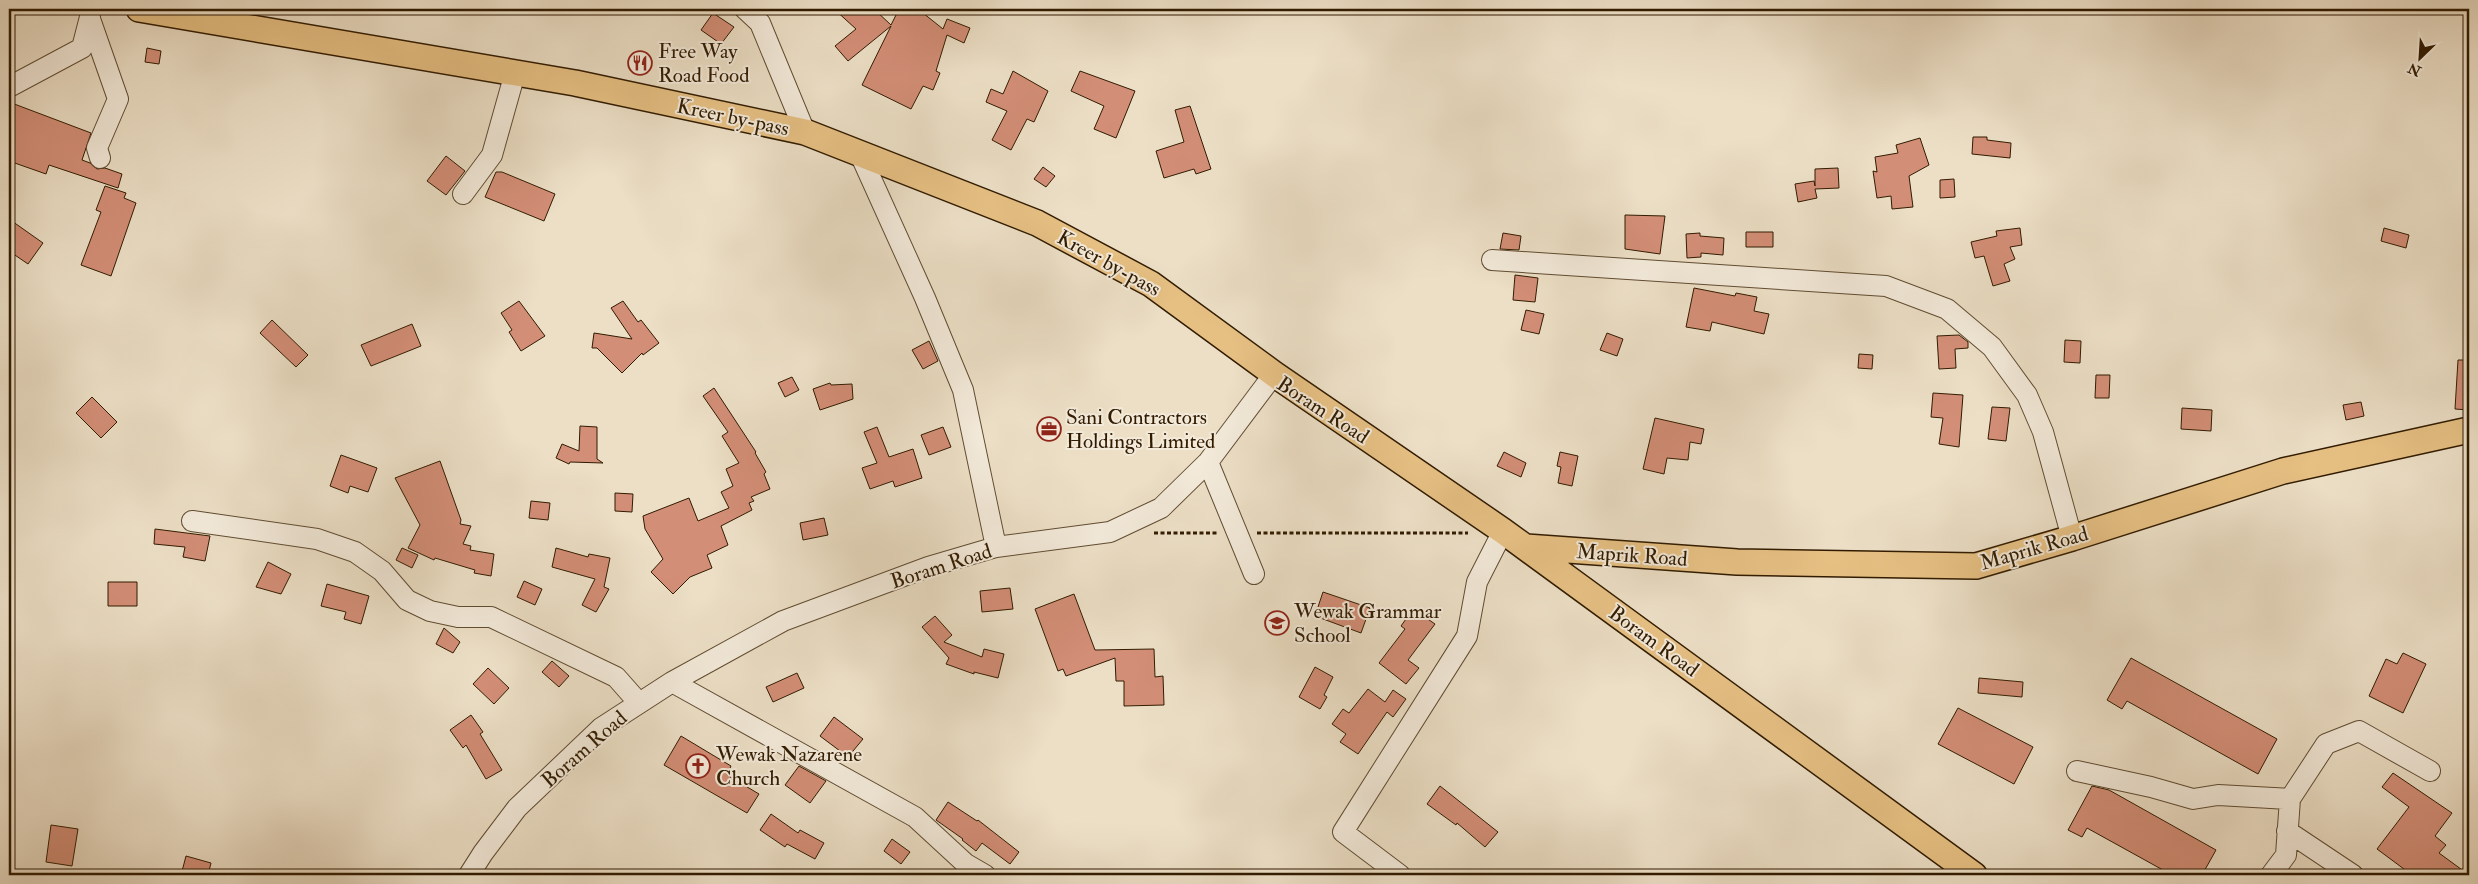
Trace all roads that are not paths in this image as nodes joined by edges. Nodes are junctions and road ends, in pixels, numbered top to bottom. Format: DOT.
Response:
graph roads {
  1 [pos="139,9"];
  2 [pos="745,9"];
  3 [pos="170,11"];
  4 [pos="91,14"];
  5 [pos="515,73"];
  6 [pos="9,87"];
  7 [pos="805,132"];
  8 [pos="860,152"];
  9 [pos="100,158"];
  10 [pos="463,194"];
  11 [pos="1492,260"];
  12 [pos="1274,374"];
  13 [pos="2469,430"];
  14 [pos="1208,462"];
  15 [pos="192,520"];
  16 [pos="1504,531"];
  17 [pos="2072,538"];
  18 [pos="996,547"];
  19 [pos="1526,547"];
  20 [pos="1254,574"];
  21 [pos="672,682"];
  22 [pos="639,703"];
  23 [pos="2430,771"];
  24 [pos="2077,772"];
  25 [pos="2290,799"];
  26 [pos="2288,831"];
  27 [pos="469,875"];
  28 [pos="985,875"];
  29 [pos="1400,875"];
  30 [pos="1974,875"];
  31 [pos="2271,875"];
  32 [pos="2354,875"];
  1 -- 3 [label="main road, Kreer by-pass"];
  2 -- 7 [label="street"];
  3 -- 5 [label="main road, Kreer by-pass"];
  4 -- 6 [label="street"];
  4 -- 9 [label="street"];
  5 -- 7 [label="main road, Kreer by-pass"];
  5 -- 10 [label="street"];
  7 -- 8 [label="main road, Kreer by-pass"];
  8 -- 12 [label="main road, Kreer by-pass"];
  8 -- 18 [label="street"];
  11 -- 17 [label="street"];
  12 -- 14 [label="street, Boram Road"];
  12 -- 16 [label="main road, Boram Road"];
  13 -- 17 [label="main road, Maprik Road"];
  14 -- 18 [label="street, Boram Road"];
  14 -- 20 [label="street"];
  15 -- 22 [label="street"];
  16 -- 19 [label="main road, Boram Road"];
  16 -- 29 [label="street"];
  17 -- 19 [label="main road, Maprik Road"];
  18 -- 21 [label="street, Boram Road"];
  19 -- 30 [label="main road, Boram Road"];
  21 -- 22 [label="street, Boram Road"];
  21 -- 28 [label="street"];
  22 -- 27 [label="street, Boram Road"];
  23 -- 25 [label="street"];
  24 -- 25 [label="street"];
  25 -- 26 [label="street"];
  26 -- 31 [label="street"];
  26 -- 32 [label="street"];
}
